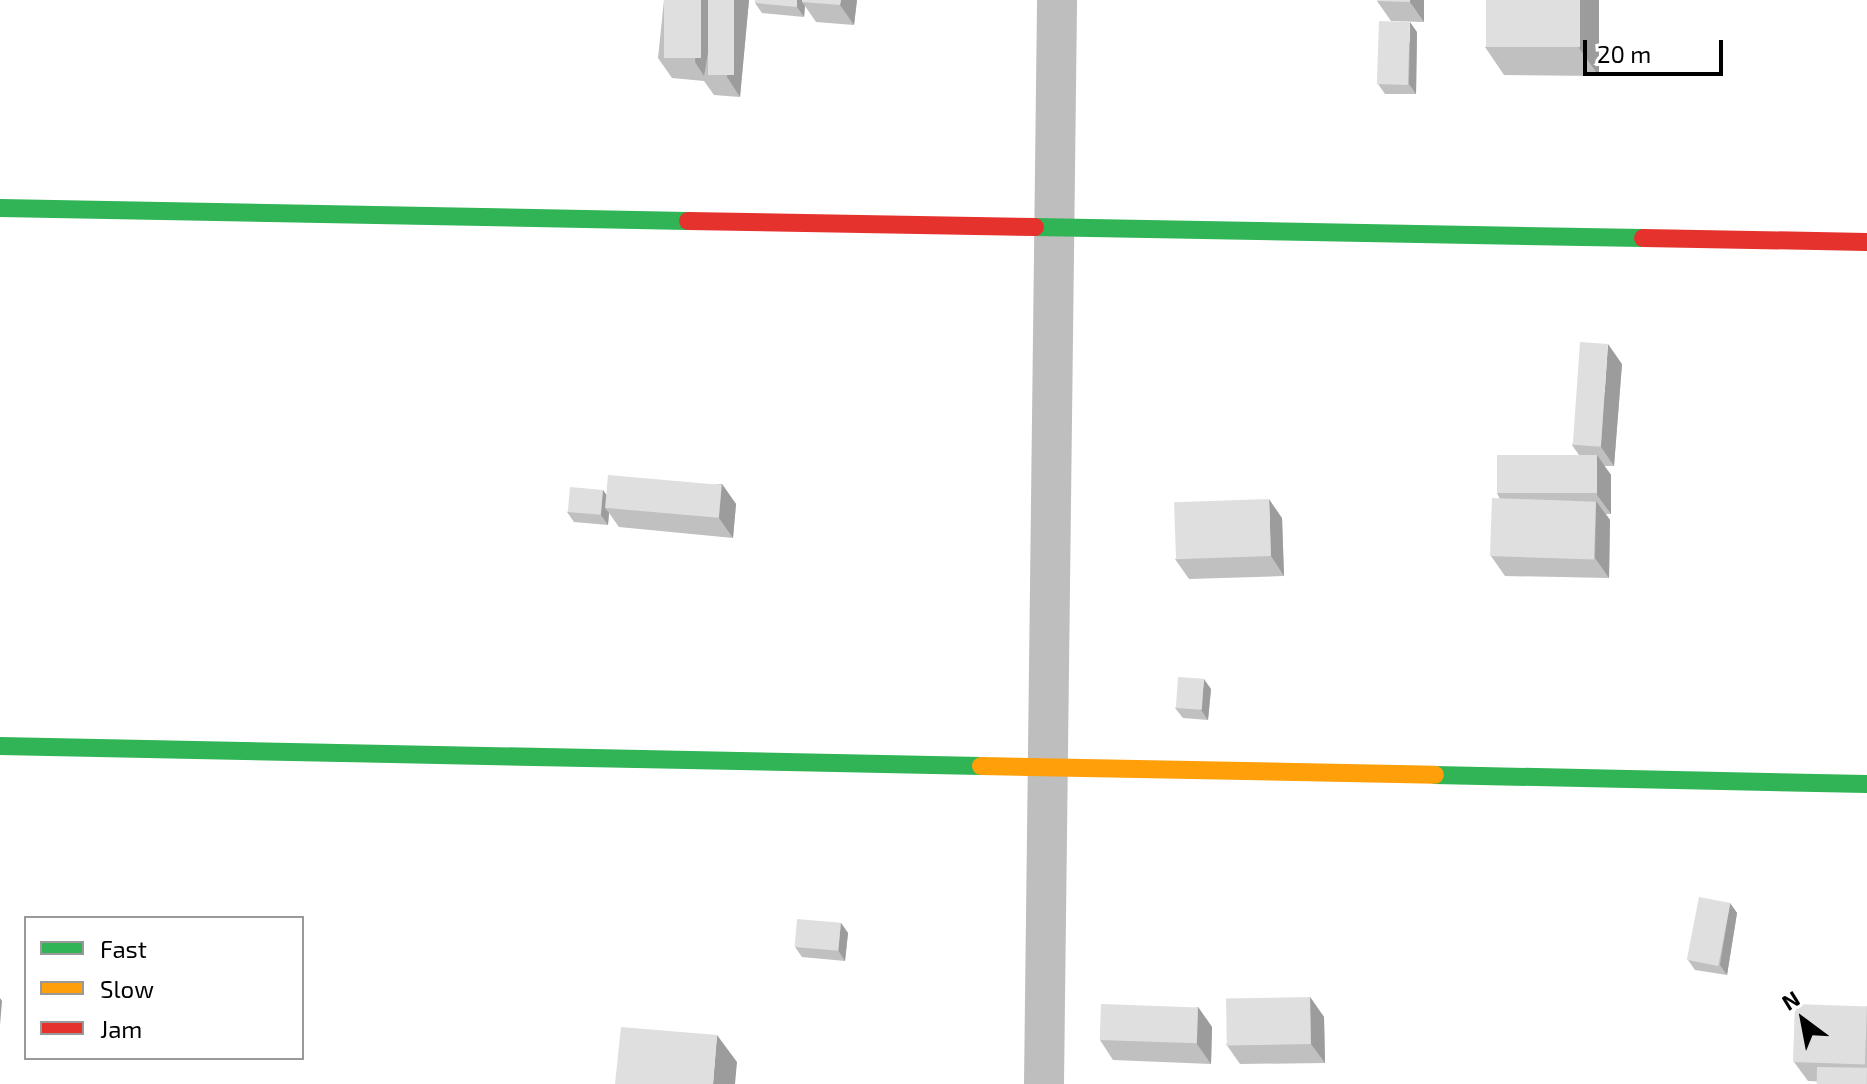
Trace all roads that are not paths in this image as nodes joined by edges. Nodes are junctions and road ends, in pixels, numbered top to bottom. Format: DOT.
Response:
graph roads {
  1 [pos="1057,0"];
  2 [pos="0,208"];
  3 [pos="1054,227"];
  4 [pos="1867,242"];
  5 [pos="0,746"];
  6 [pos="1048,767"];
  7 [pos="1867,784"];
  8 [pos="1044,1084"];
  1 -- 3 [label="street"];
  2 -- 3 [label="street"];
  3 -- 4 [label="street"];
  3 -- 6 [label="street"];
  5 -- 6 [label="street"];
  6 -- 7 [label="street"];
  6 -- 8 [label="street"];
}
